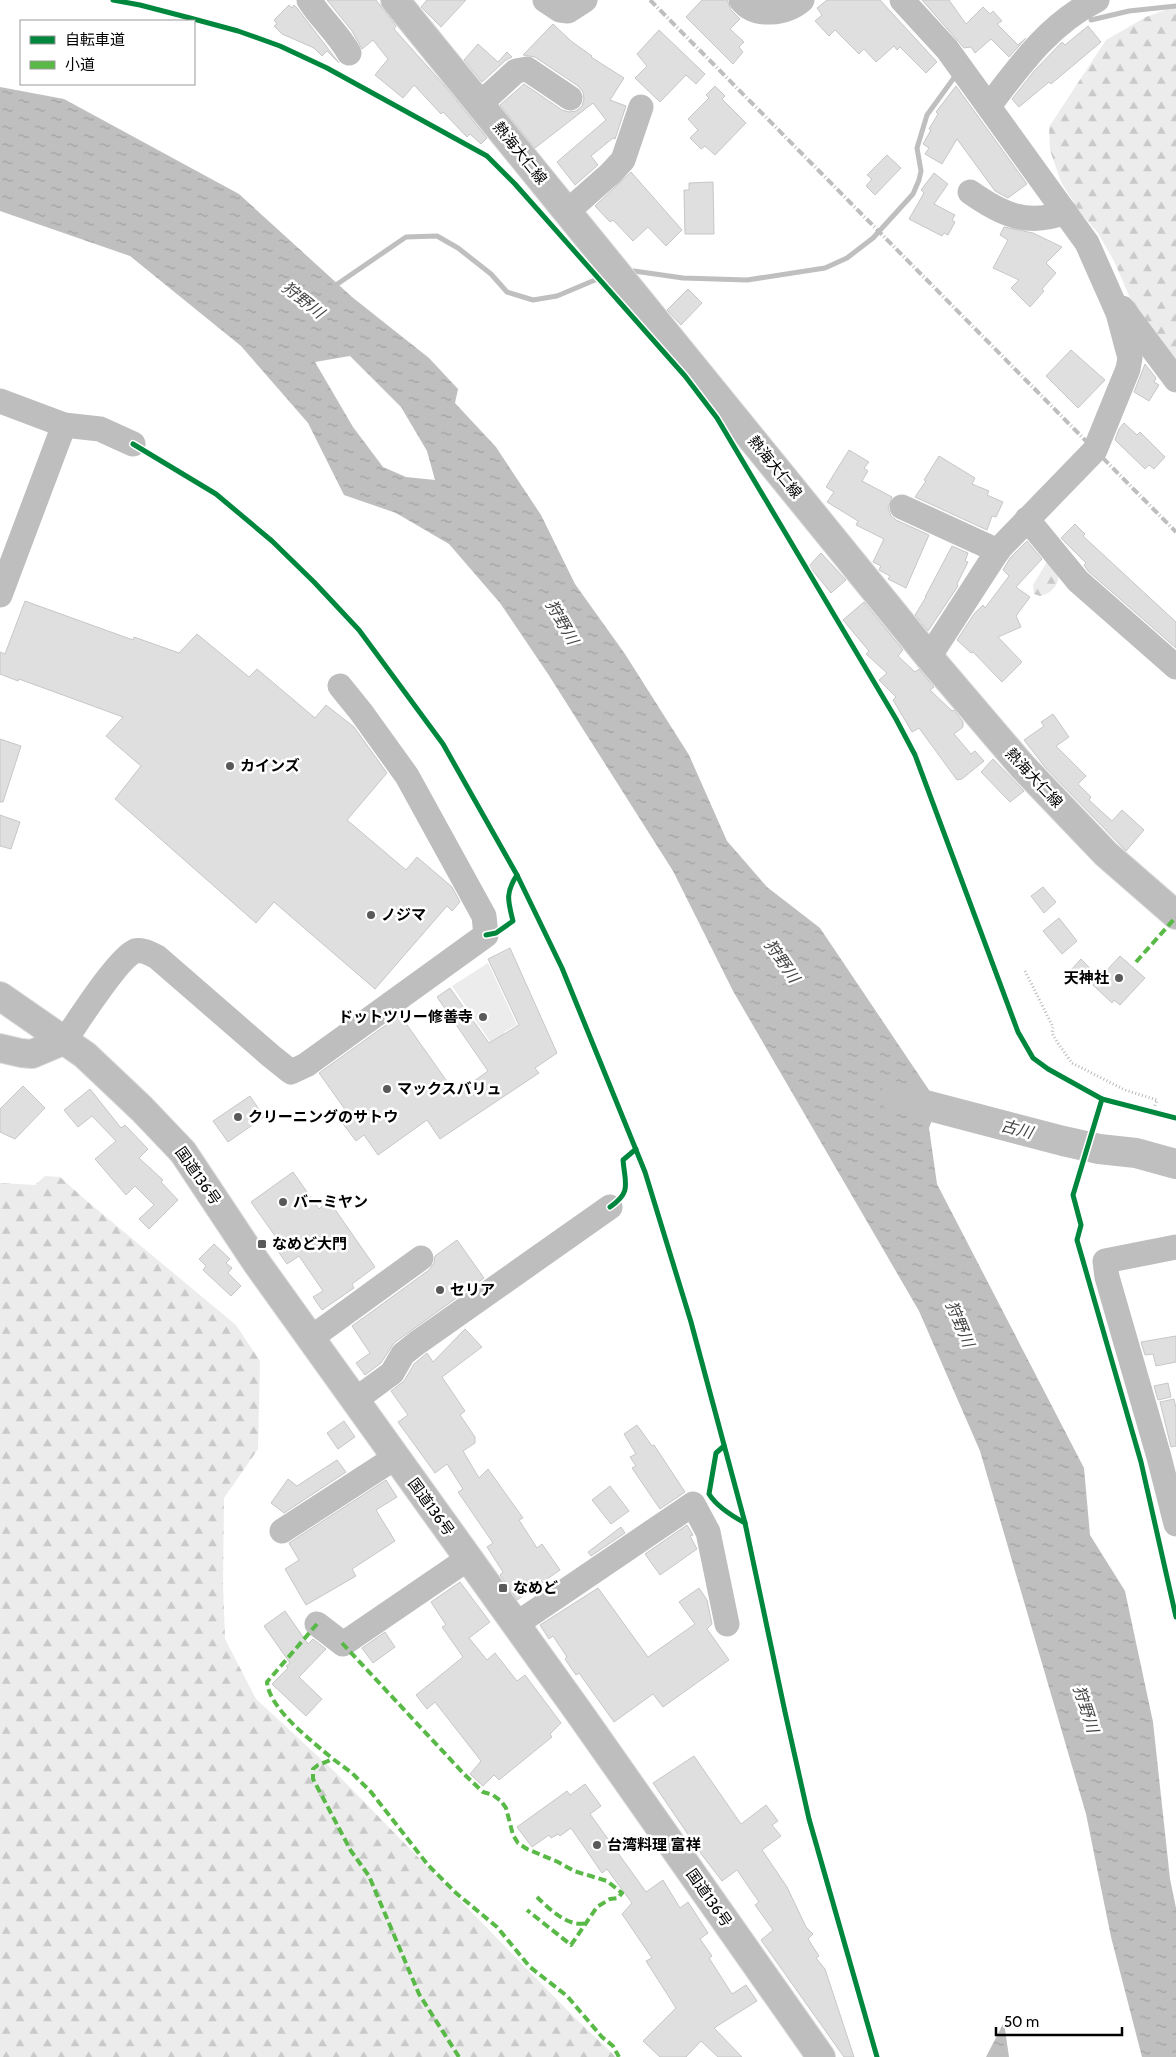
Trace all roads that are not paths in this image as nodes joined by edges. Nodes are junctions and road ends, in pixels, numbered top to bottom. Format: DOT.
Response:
graph roads {
  1 [pos="309,0"];
  2 [pos="395,0"];
  3 [pos="545,0"];
  4 [pos="585,0"];
  5 [pos="741,0"];
  6 [pos="802,0"];
  7 [pos="902,0"];
  8 [pos="1097,0"];
  9 [pos="349,53"];
  10 [pos="570,98"];
  11 [pos="480,104"];
  12 [pos="989,106"];
  13 [pos="641,107"];
  14 [pos="970,192"];
  15 [pos="568,211"];
  16 [pos="1065,212"];
  17 [pos="1112,297"];
  18 [pos="1176,380"];
  19 [pos="0,401"];
  20 [pos="64,425"];
  21 [pos="134,444"];
  22 [pos="902,507"];
  23 [pos="1027,519"];
  24 [pos="998,551"];
  25 [pos="0,595"];
  26 [pos="929,657"];
  27 [pos="1176,667"];
  28 [pos="340,686"];
  29 [pos="1176,915"];
  30 [pos="0,996"];
  31 [pos="65,1040"];
  32 [pos="0,1048"];
  33 [pos="610,1207"];
  34 [pos="1176,1247"];
  35 [pos="421,1258"];
  36 [pos="311,1338"];
  37 [pos="355,1400"];
  38 [pos="1168,1455"];
  39 [pos="396,1457"];
  40 [pos="1176,1524"];
  41 [pos="282,1531"];
  42 [pos="469,1558"];
  43 [pos="317,1624"];
  44 [pos="727,1624"];
  45 [pos="515,1625"];
  46 [pos="821,2057"];
  1 -- 9 [label="street"];
  2 -- 11 [label="main road, 熱海大仁線"];
  3 -- 4 [label="street"];
  5 -- 6 [label="street"];
  7 -- 12 [label="street"];
  8 -- 12 [label="street"];
  10 -- 11 [label="street"];
  11 -- 15 [label="main road, 熱海大仁線"];
  12 -- 16 [label="street"];
  13 -- 15 [label="street"];
  14 -- 16 [label="street"];
  15 -- 26 [label="main road, 熱海大仁線"];
  16 -- 17 [label="street"];
  17 -- 18 [label="street"];
  17 -- 23 [label="street"];
  19 -- 20 [label="street"];
  20 -- 21 [label="street"];
  20 -- 25 [label="street"];
  22 -- 24 [label="street"];
  23 -- 24 [label="street"];
  23 -- 27 [label="street"];
  24 -- 26 [label="street"];
  26 -- 29 [label="main road, 熱海大仁線"];
  28 -- 31 [label="street"];
  30 -- 31 [label="main road, 国道136号"];
  31 -- 32 [label="main road"];
  31 -- 36 [label="main road, 国道136号"];
  33 -- 37 [label="street"];
  34 -- 38 [label="street"];
  35 -- 36 [label="street"];
  36 -- 37 [label="main road, 国道136号"];
  37 -- 39 [label="main road, 国道136号"];
  38 -- 40 [label="street"];
  39 -- 41 [label="street"];
  39 -- 42 [label="main road, 国道136号"];
  42 -- 43 [label="street"];
  42 -- 45 [label="main road, 国道136号"];
  44 -- 45 [label="street"];
  45 -- 46 [label="main road, 国道136号"];
}
